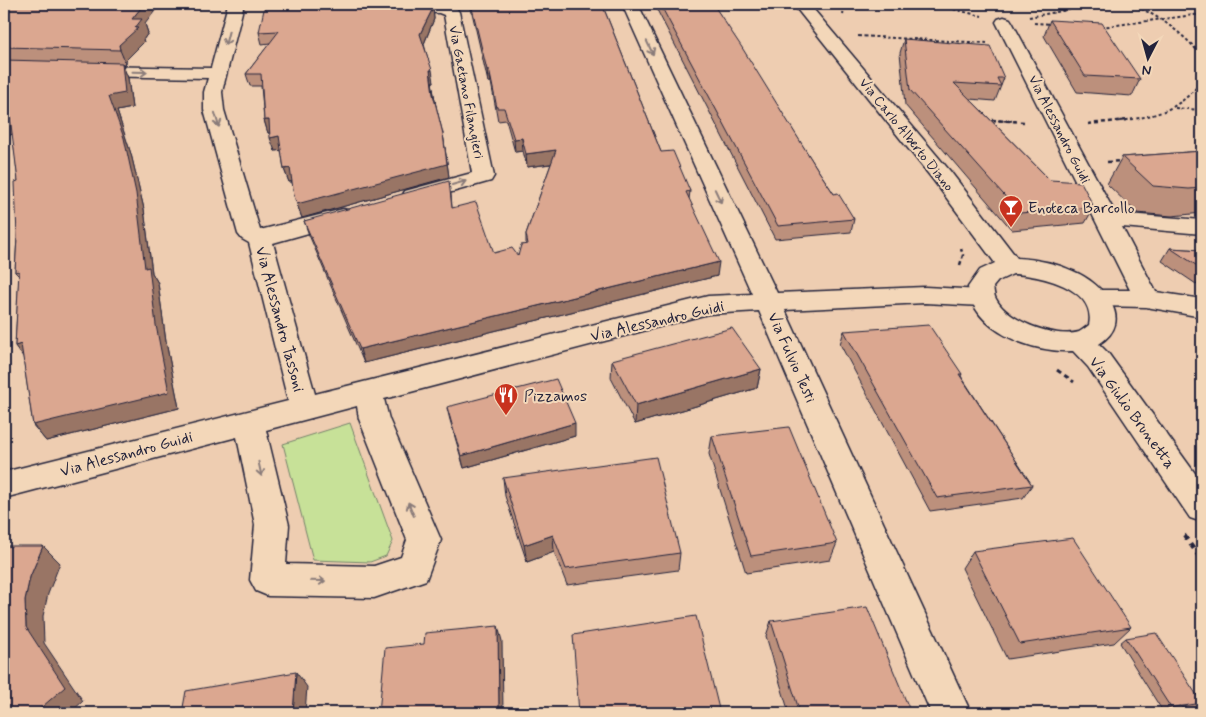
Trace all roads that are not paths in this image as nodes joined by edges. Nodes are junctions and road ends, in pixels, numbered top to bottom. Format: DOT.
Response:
graph roads {
  1 [pos="236,4"];
  2 [pos="306,4"];
  3 [pos="630,4"];
  4 [pos="801,4"];
  5 [pos="996,19"];
  6 [pos="69,70"];
  7 [pos="218,73"];
  8 [pos="399,200"];
  9 [pos="362,211"];
  10 [pos="1106,219"];
  11 [pos="1202,227"];
  12 [pos="260,239"];
  13 [pos="1010,266"];
  14 [pos="982,298"];
  15 [pos="1096,298"];
  16 [pos="1146,299"];
  17 [pos="768,302"];
  18 [pos="1202,308"];
  19 [pos="1079,341"];
  20 [pos="368,392"];
  21 [pos="304,408"];
  22 [pos="249,422"];
  23 [pos="4,485"];
  24 [pos="1202,508"];
  25 [pos="951,713"];
  1 -- 7 [label="street, Via Alessandro Tassoni, one-way"];
  8 -- 2 [label="street, Via Gaetano Filangieri, one-way"];
  3 -- 17 [label="street, Via Fulvio Testi, one-way"];
  4 -- 13 [label="street, Via Carlo Alberto Diano"];
  5 -- 10 [label="street, Via Alessandro Guidi"];
  6 -- 7 [label="street, one-way"];
  7 -- 12 [label="street, Via Alessandro Tassoni, one-way"];
  9 -- 12 [label="street"];
  10 -- 11 [label="street"];
  10 -- 16 [label="street, Via Alessandro Guidi"];
  12 -- 21 [label="street, Via Alessandro Tassoni"];
  13 -- 14 [label="street"];
  13 -- 15 [label="street"];
  14 -- 17 [label="street, Via Alessandro Guidi"];
  14 -- 19 [label="street"];
  15 -- 16 [label="street"];
  15 -- 19 [label="street"];
  16 -- 18 [label="street"];
  17 -- 20 [label="street, Via Alessandro Guidi"];
  17 -- 25 [label="street, Via Fulvio Testi"];
  19 -- 24 [label="street, Via Giulio Brunetta"];
  20 -- 21 [label="street, Via Alessandro Guidi"];
  22 -- 20 [label="street, one-way"];
  21 -- 22 [label="street, Via Alessandro Guidi"];
  22 -- 23 [label="street, Via Alessandro Guidi"];
}
